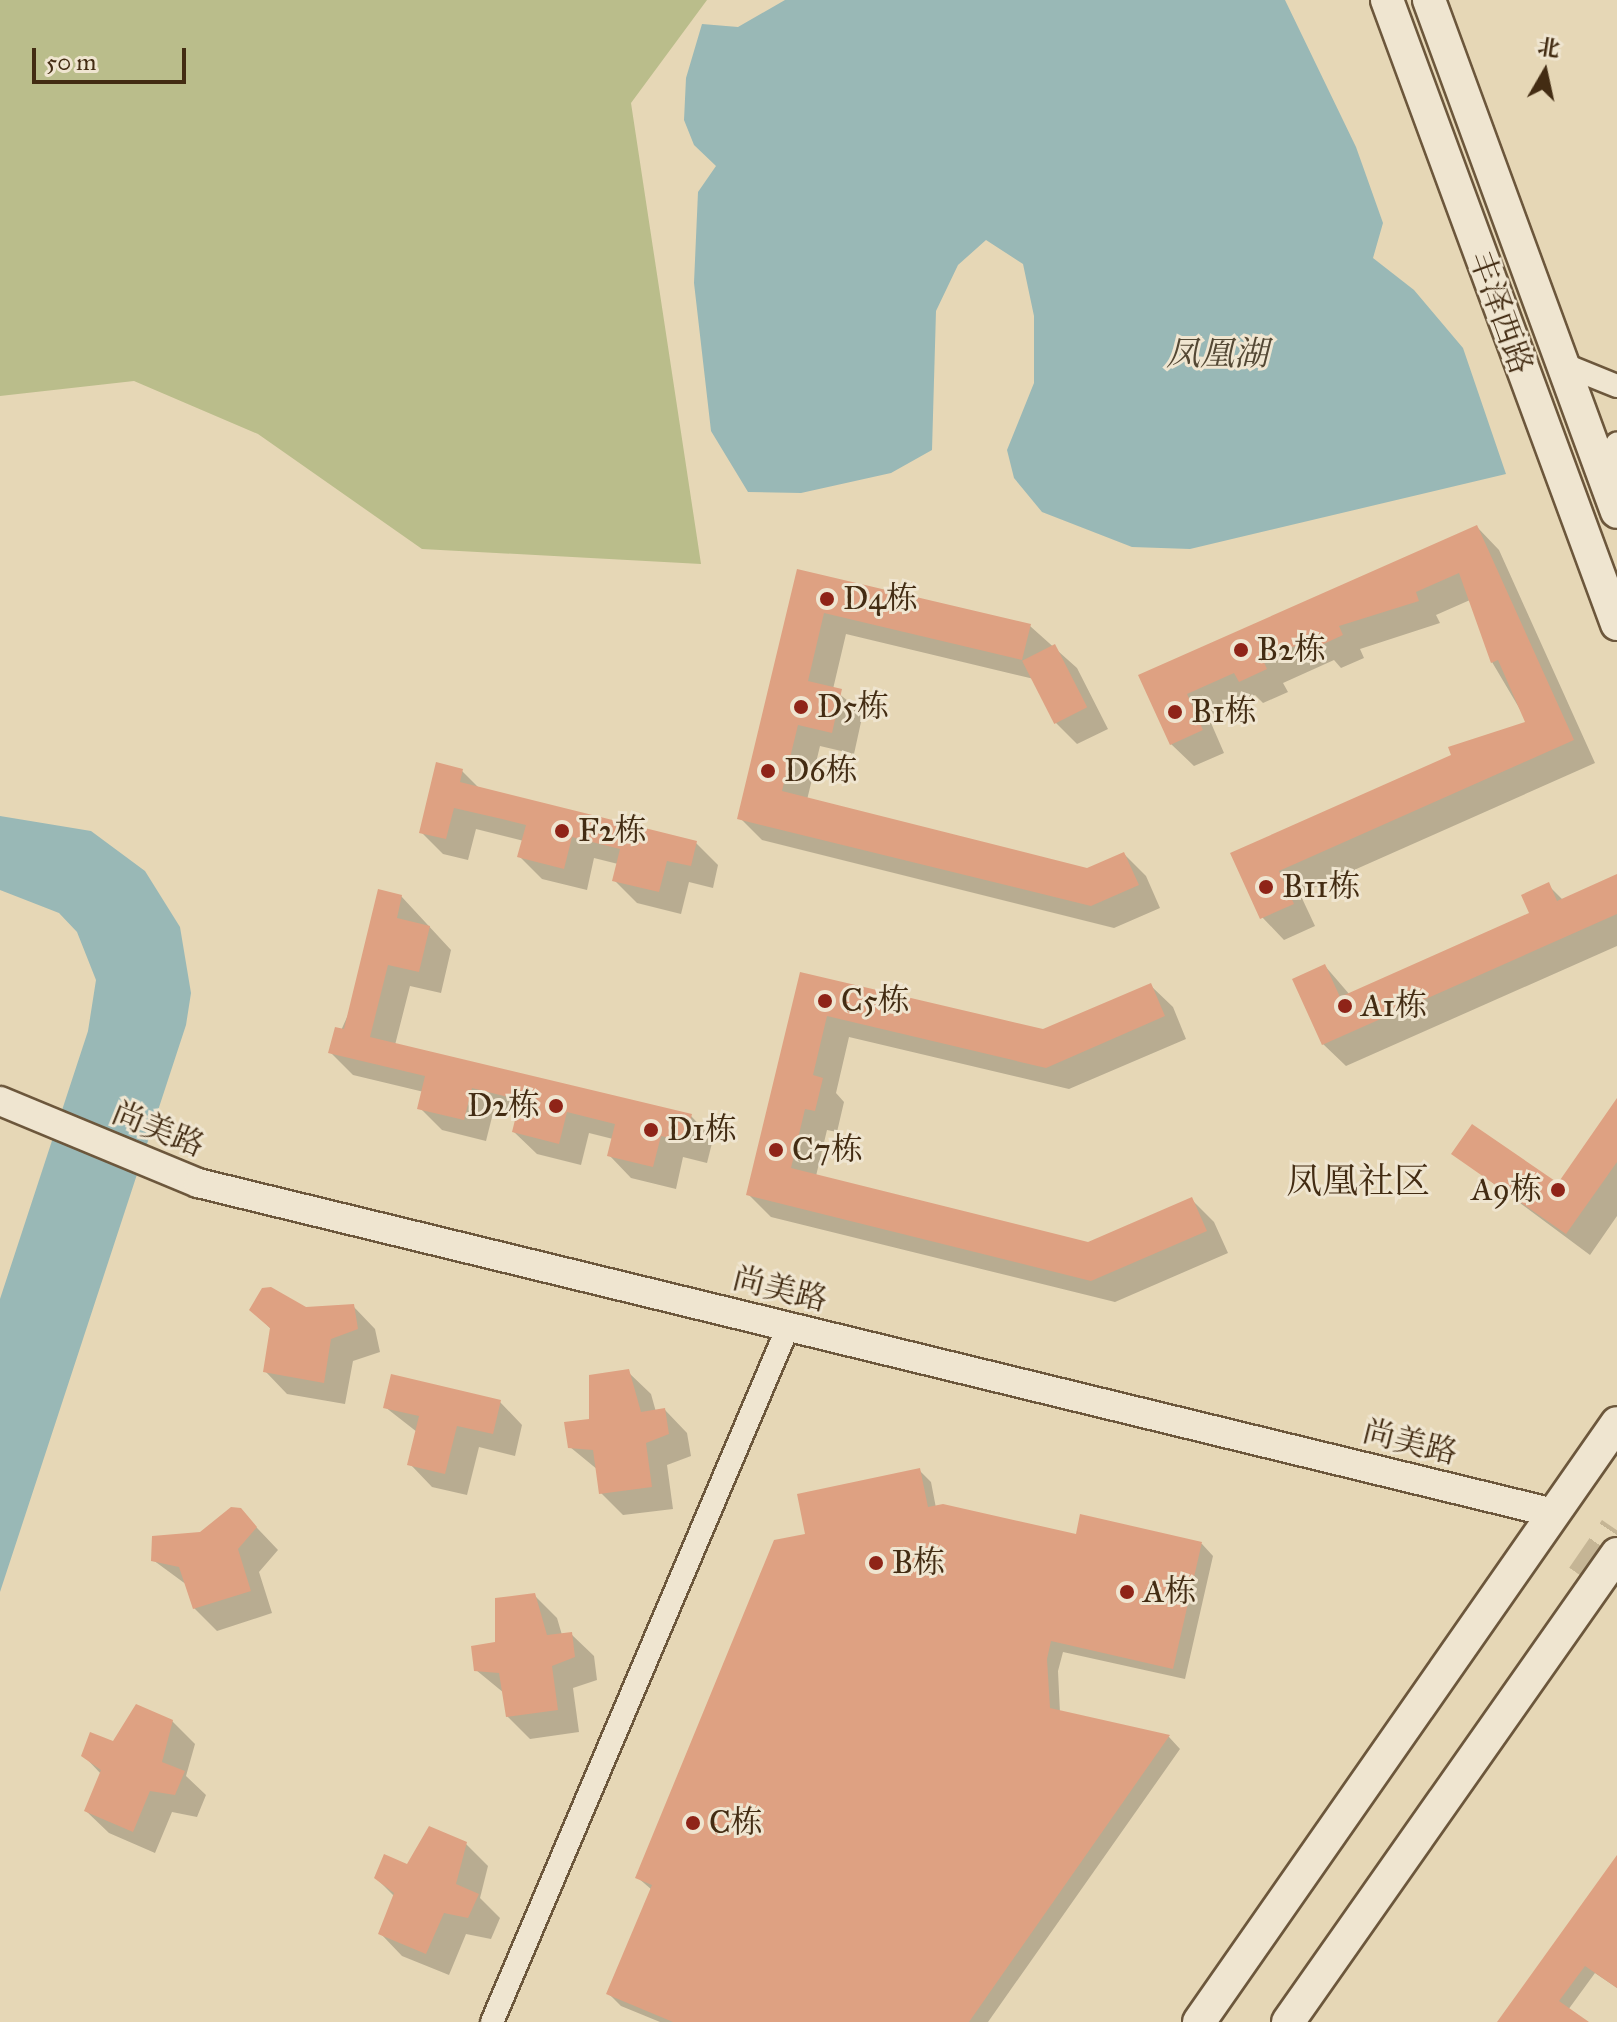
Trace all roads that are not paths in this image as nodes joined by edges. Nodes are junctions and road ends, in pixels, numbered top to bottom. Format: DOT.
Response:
graph roads {
  1 [pos="1387,0"];
  2 [pos="1429,0"];
  3 [pos="1560,363"];
  4 [pos="1617,386"];
  5 [pos="1617,444"];
  6 [pos="1611,497"];
  7 [pos="1617,624"];
  8 [pos="0,1101"];
  9 [pos="788,1327"];
  10 [pos="1617,1423"];
  11 [pos="1554,1513"];
  12 [pos="1617,1554"];
  13 [pos="492,2022"];
  14 [pos="1199,2022"];
  15 [pos="1288,2022"];
  1 -- 7 [label="main road, 丰泽西路"];
  2 -- 3 [label="main road, 丰泽西路"];
  3 -- 4 [label="street"];
  3 -- 6 [label="main road, 丰泽西路"];
  5 -- 6 [label="street"];
  8 -- 9 [label="street, 尚美路"];
  9 -- 11 [label="street, 尚美路"];
  9 -- 13 [label="street"];
  10 -- 11 [label="main road"];
  11 -- 14 [label="main road"];
  12 -- 15 [label="main road"];
}
